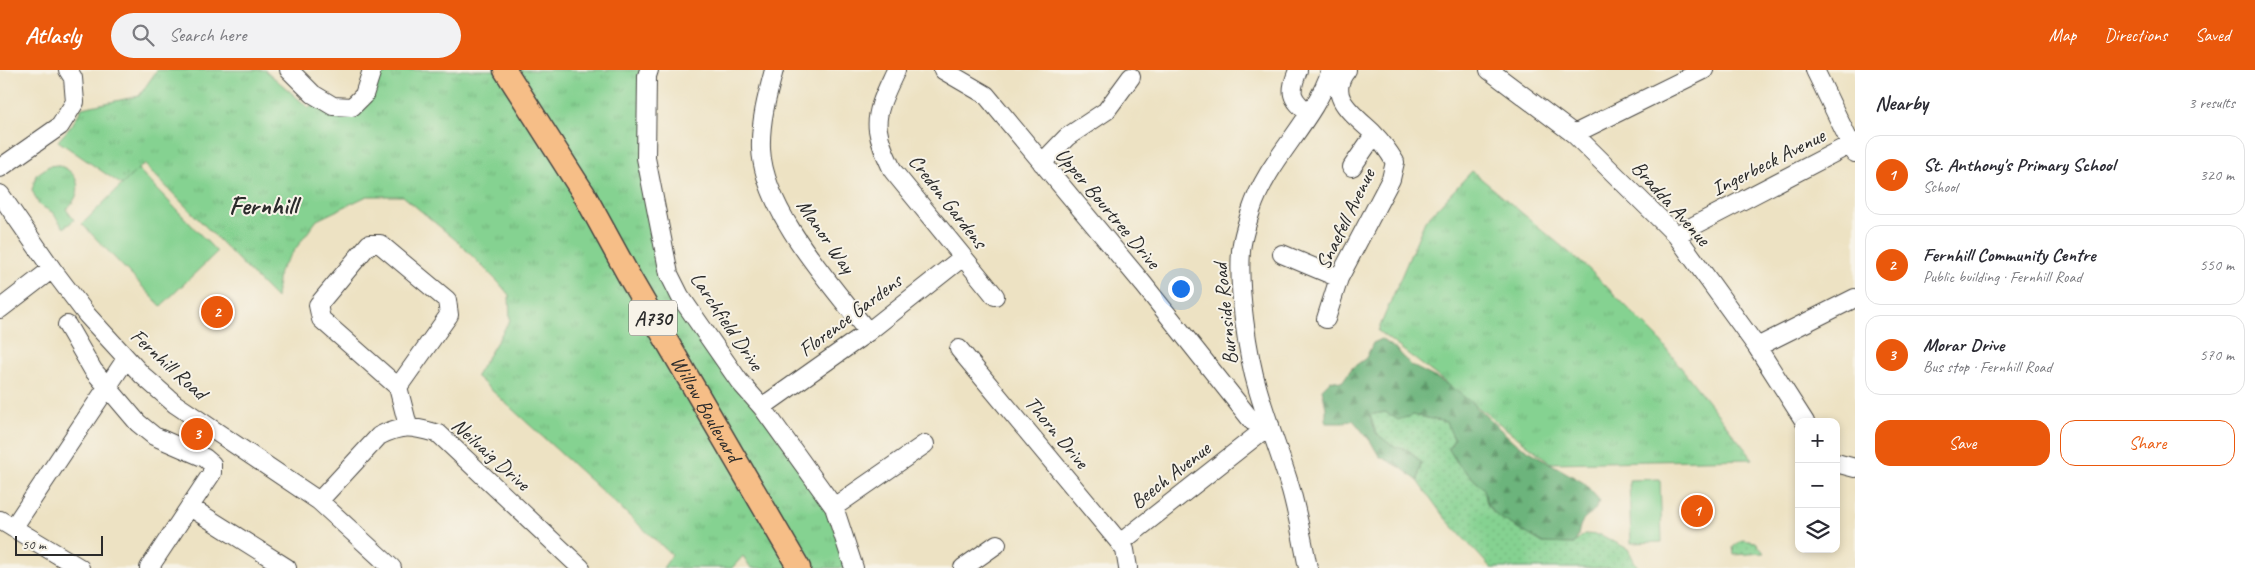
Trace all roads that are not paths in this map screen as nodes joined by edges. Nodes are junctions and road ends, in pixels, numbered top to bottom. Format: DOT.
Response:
graph roads {
  1 [pos="68,70"];
  2 [pos="289,70"];
  3 [pos="372,70"];
  4 [pos="505,70"];
  5 [pos="649,70"];
  6 [pos="774,70"];
  7 [pos="896,70"];
  8 [pos="943,70"];
  9 [pos="1298,70"];
  10 [pos="1331,70"];
  11 [pos="1347,70"];
  12 [pos="1489,70"];
  13 [pos="1704,70"];
  14 [pos="1815,70"];
  15 [pos="1131,77"];
  16 [pos="1309,114"];
  17 [pos="1574,134"];
  18 [pos="1374,135"];
  19 [pos="1854,146"];
  20 [pos="1042,163"];
  21 [pos="1352,167"];
  22 [pos="0,168"];
  23 [pos="0,194"];
  24 [pos="1676,235"];
  25 [pos="1282,254"];
  26 [pos="963,257"];
  27 [pos="52,270"];
  28 [pos="1339,278"];
  29 [pos="995,296"];
  30 [pos="1855,298"];
  31 [pos="3,300"];
  32 [pos="1326,319"];
  33 [pos="67,325"];
  34 [pos="868,332"];
  35 [pos="1756,347"];
  36 [pos="960,349"];
  37 [pos="126,359"];
  38 [pos="107,387"];
  39 [pos="398,387"];
  40 [pos="762,407"];
  41 [pos="1801,418"];
  42 [pos="1270,425"];
  43 [pos="408,426"];
  44 [pos="925,444"];
  45 [pos="1840,464"];
  46 [pos="1855,468"];
  47 [pos="319,501"];
  48 [pos="190,507"];
  49 [pos="834,507"];
  50 [pos="6,524"];
  51 [pos="1120,543"];
  52 [pos="997,544"];
  53 [pos="80,568"];
  54 [pos="149,568"];
  55 [pos="287,568"];
  56 [pos="392,568"];
  57 [pos="581,568"];
  58 [pos="799,568"];
  59 [pos="854,568"];
  60 [pos="963,568"];
  61 [pos="1128,568"];
  62 [pos="1308,568"];
  1 -- 22 [label="street"];
  2 -- 3 [label="street"];
  4 -- 58 [label="main road, Willow Boulevard / A730"];
  5 -- 40 [label="street, Larchfield Drive"];
  6 -- 34 [label="street, Manor Way"];
  7 -- 26 [label="street, Credon Gardens"];
  8 -- 20 [label="street, Upper Bourtree Drive"];
  9 -- 16 [label="street"];
  10 -- 16 [label="street, Burnside Road"];
  11 -- 18 [label="street, Snaefell Avenue"];
  12 -- 17 [label="street, Bradda Avenue"];
  13 -- 17 [label="street"];
  14 -- 19 [label="street"];
  15 -- 20 [label="street"];
  16 -- 42 [label="street, Burnside Road"];
  17 -- 24 [label="street, Bradda Avenue"];
  18 -- 21 [label="street"];
  18 -- 28 [label="street, Snaefell Avenue"];
  19 -- 24 [label="street, Ingerbeck Avenue"];
  20 -- 42 [label="street, Upper Bourtree Drive"];
  23 -- 27 [label="street, Fernhill Road"];
  24 -- 35 [label="street, Bradda Avenue"];
  25 -- 28 [label="street"];
  26 -- 29 [label="street, Credon Gardens"];
  26 -- 34 [label="street, Florence Gardens"];
  27 -- 31 [label="street"];
  27 -- 37 [label="street, Fernhill Road"];
  28 -- 32 [label="street, Snaefell Avenue"];
  30 -- 35 [label="street"];
  33 -- 38 [label="street"];
  34 -- 40 [label="street, Florence Gardens"];
  35 -- 41 [label="street, Bradda Avenue"];
  36 -- 51 [label="street, Thorn Drive"];
  37 -- 38 [label="street"];
  37 -- 47 [label="street, Fernhill Road"];
  38 -- 48 [label="street"];
  38 -- 50 [label="street"];
  39 -- 39 [label="street"];
  39 -- 43 [label="street"];
  40 -- 49 [label="street, Larchfield Drive"];
  42 -- 51 [label="street, Beech Avenue"];
  42 -- 62 [label="street, Burnside Road"];
  43 -- 47 [label="street"];
  43 -- 57 [label="street, Neilvaig Drive"];
  44 -- 49 [label="street"];
  45 -- 46 [label="street"];
  47 -- 56 [label="street, Fernhill Road"];
  48 -- 54 [label="street"];
  48 -- 55 [label="street"];
  49 -- 59 [label="street, Larchfield Drive"];
  50 -- 53 [label="street"];
  51 -- 61 [label="street"];
  52 -- 60 [label="street"];
}
